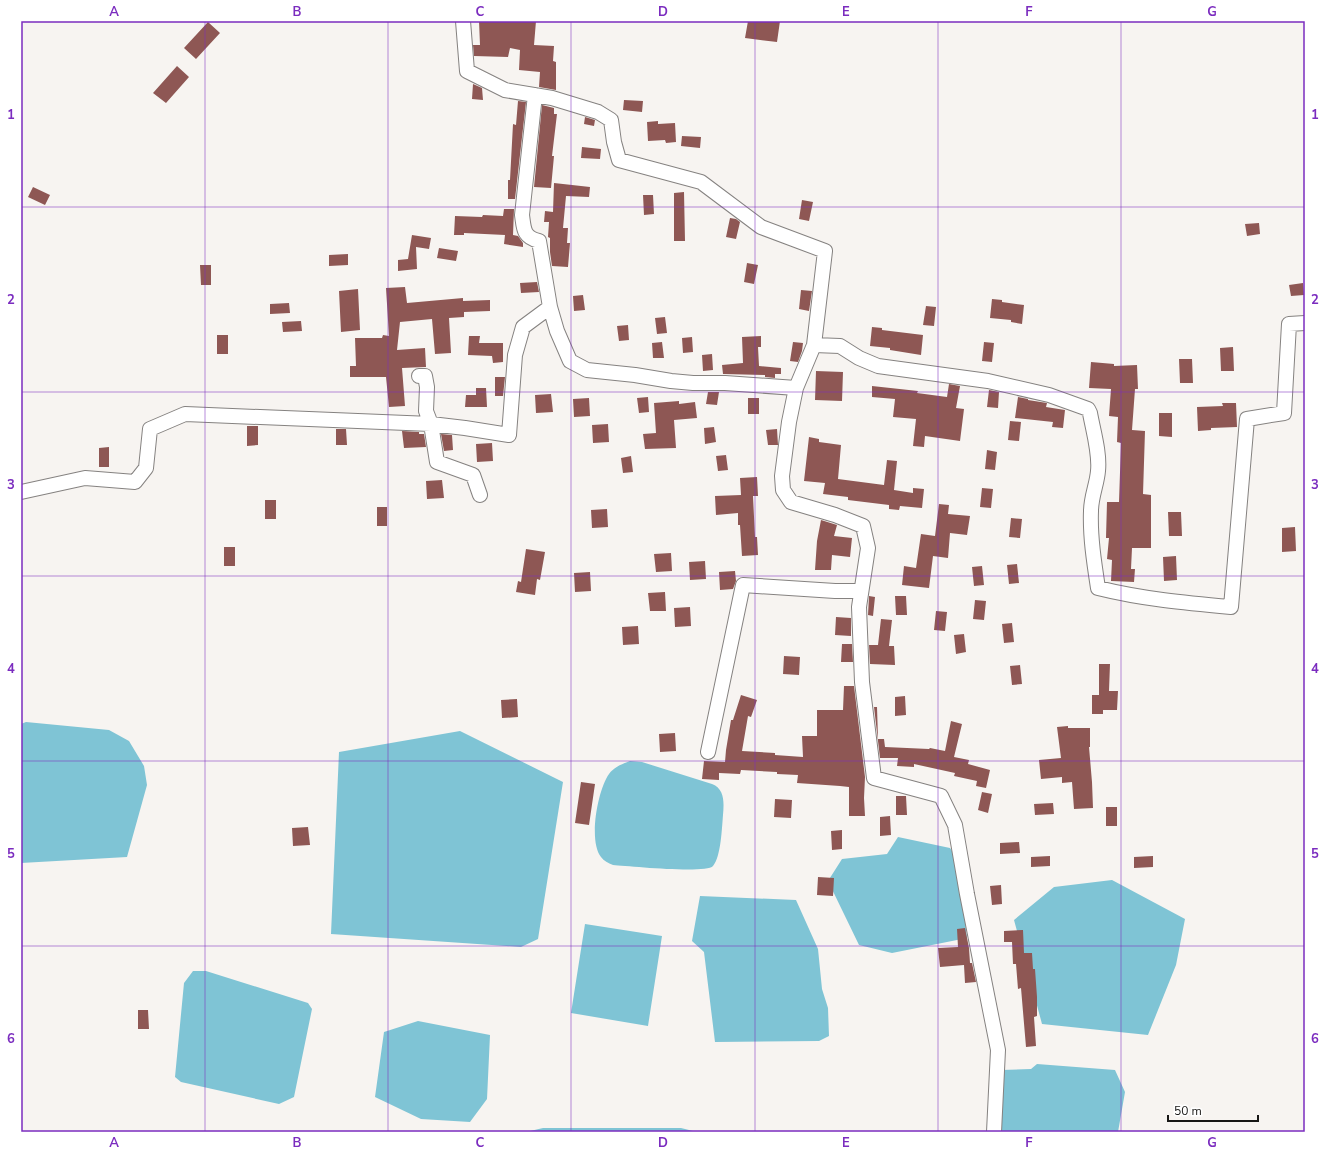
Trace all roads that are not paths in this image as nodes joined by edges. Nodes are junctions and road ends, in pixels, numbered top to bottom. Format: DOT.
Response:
graph roads {
  1 [pos="463,21"];
  2 [pos="535,95"];
  3 [pos="550,307"];
  4 [pos="1305,323"];
  5 [pos="814,345"];
  6 [pos="419,376"];
  7 [pos="796,388"];
  8 [pos="431,424"];
  9 [pos="21,492"];
  10 [pos="480,495"];
  11 [pos="861,591"];
  12 [pos="708,752"];
  13 [pos="994,1132"];
  1 -- 2 [label="street"];
  2 -- 3 [label="street"];
  2 -- 5 [label="street"];
  3 -- 7 [label="street"];
  3 -- 8 [label="street"];
  4 -- 5 [label="street"];
  5 -- 7 [label="street"];
  6 -- 8 [label="street"];
  7 -- 11 [label="street"];
  8 -- 9 [label="street"];
  8 -- 10 [label="street"];
  11 -- 12 [label="street"];
  11 -- 13 [label="street"];
}
